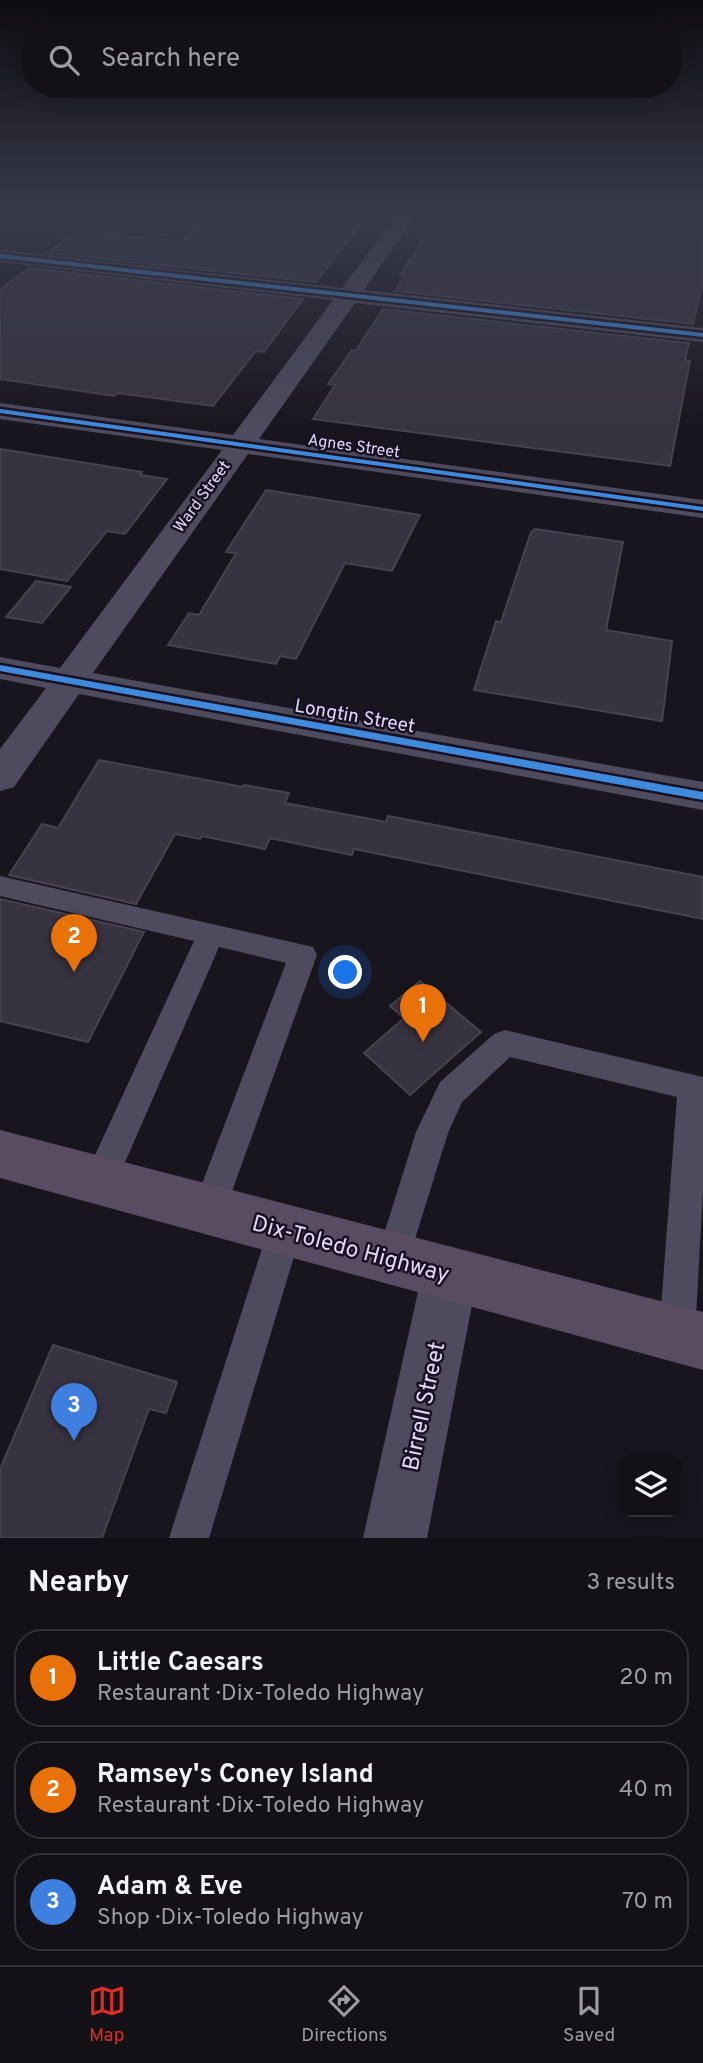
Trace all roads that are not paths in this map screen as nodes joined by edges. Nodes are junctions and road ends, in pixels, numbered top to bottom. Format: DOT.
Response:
graph roads {
  1 [pos="283,289"];
  2 [pos="352,289"];
  3 [pos="347,296"];
  4 [pos="703,335"];
  5 [pos="0,411"];
  6 [pos="239,444"];
  7 [pos="703,509"];
  8 [pos="0,668"];
  9 [pos="68,681"];
  10 [pos="0,777"];
  11 [pos="703,796"];
  12 [pos="0,886"];
  13 [pos="211,934"];
  14 [pos="0,1154"];
  15 [pos="100,1181"];
  16 [pos="209,1210"];
  17 [pos="285,1230"];
  18 [pos="393,1259"];
  19 [pos="450,1274"];
  20 [pos="690,1337"];
  21 [pos="189,1538"];
  22 [pos="395,1538"];
  1 -- 3 [label="street"];
  2 -- 3 [label="street, Ward Street"];
  3 -- 4 [label="street"];
  3 -- 6 [label="street, Ward Street"];
  5 -- 6 [label="street, Agnes Street"];
  6 -- 7 [label="street, Agnes Street"];
  6 -- 9 [label="street, Ward Street"];
  8 -- 9 [label="street, Longtin Street"];
  9 -- 10 [label="street, Ward Street"];
  9 -- 11 [label="street, Longtin Street"];
  12 -- 13 [label="lane"];
  13 -- 15 [label="lane"];
  13 -- 16 [label="lane"];
  14 -- 15 [label="main road, Dix-Toledo Highway"];
  15 -- 16 [label="main road, Dix-Toledo Highway"];
  16 -- 17 [label="main road, Dix-Toledo Highway"];
  17 -- 18 [label="main road, Dix-Toledo Highway"];
  17 -- 21 [label="lane"];
  18 -- 19 [label="main road, Dix-Toledo Highway"];
  18 -- 20 [label="lane"];
  19 -- 20 [label="main road, Dix-Toledo Highway"];
  19 -- 22 [label="street, Birrell Street"];
}
